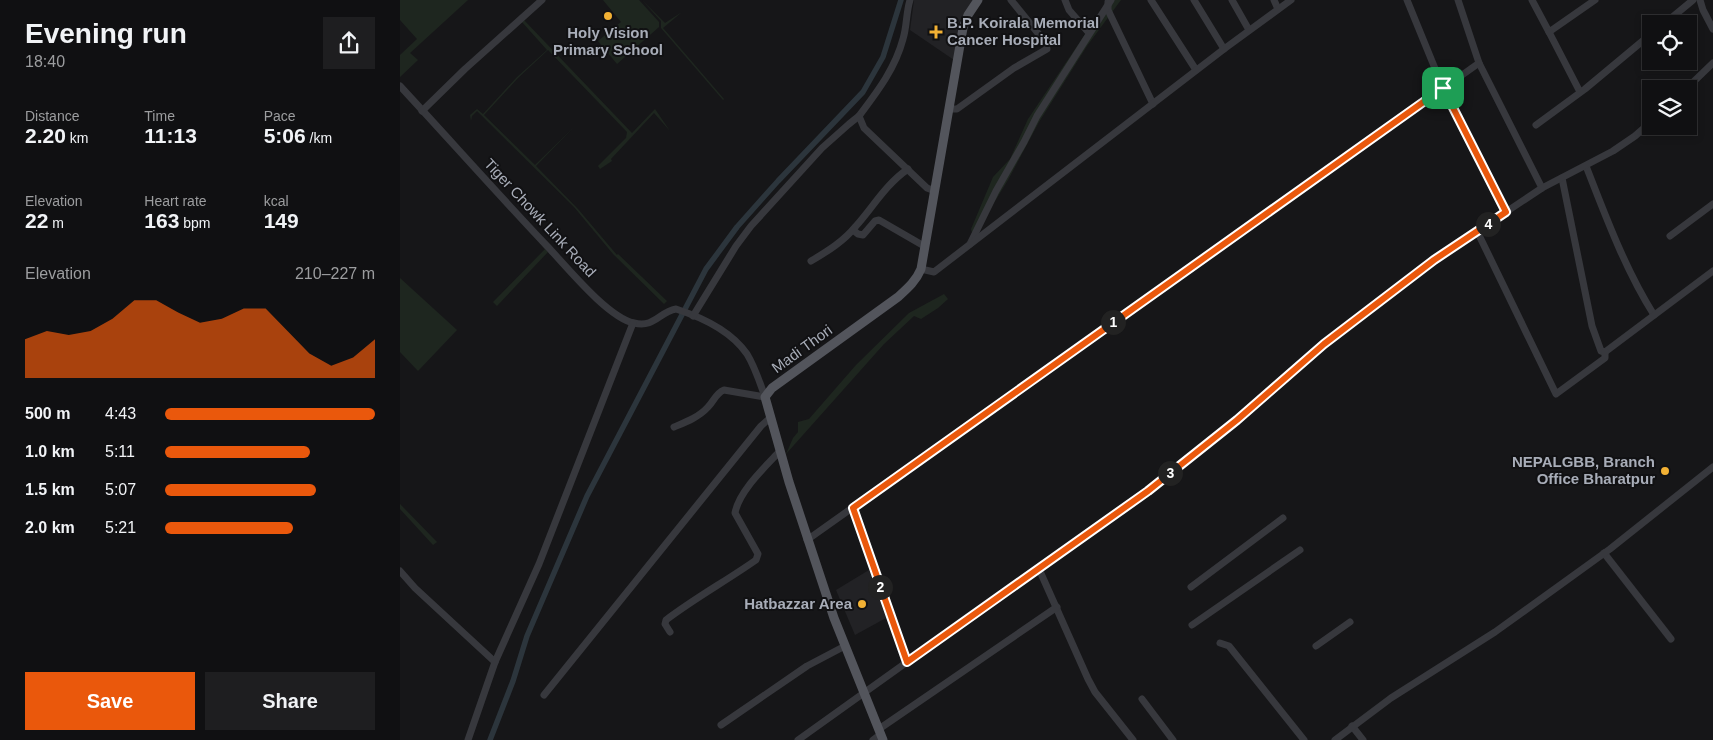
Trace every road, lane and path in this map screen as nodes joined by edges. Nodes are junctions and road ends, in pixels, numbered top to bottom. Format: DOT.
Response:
graph roads {
  1 [pos="542,0"];
  2 [pos="910,0"];
  3 [pos="978,0"];
  4 [pos="1011,0"];
  5 [pos="1064,0"];
  6 [pos="1151,0"];
  7 [pos="1194,0"];
  8 [pos="1232,0"];
  9 [pos="1274,0"];
  10 [pos="1291,0"];
  11 [pos="1407,0"];
  12 [pos="1458,0"];
  13 [pos="1532,0"];
  14 [pos="1595,0"];
  15 [pos="1693,0"];
  16 [pos="1700,0"];
  17 [pos="1109,1"];
  18 [pos="1278,9"];
  19 [pos="1675,15"];
  20 [pos="1713,28"];
  21 [pos="1250,30"];
  22 [pos="1549,32"];
  23 [pos="1089,33"];
  24 [pos="1642,41"];
  25 [pos="1224,48"];
  26 [pos="1479,63"];
  27 [pos="1713,63"];
  28 [pos="1196,70"];
  29 [pos="1695,80"];
  30 [pos="400,86"];
  31 [pos="1443,88"];
  32 [pos="1580,92"];
  33 [pos="1154,104"];
  34 [pos="949,109"];
  35 [pos="422,111"];
  36 [pos="859,116"];
  37 [pos="1536,125"];
  38 [pos="1642,129"];
  39 [pos="1586,166"];
  40 [pos="908,169"];
  41 [pos="1562,178"];
  42 [pos="1542,188"];
  43 [pos="935,191"];
  44 [pos="1713,204"];
  45 [pos="1506,212"];
  46 [pos="853,230"];
  47 [pos="1477,231"];
  48 [pos="1670,236"];
  49 [pos="924,246"];
  50 [pos="968,246"];
  51 [pos="811,262"];
  52 [pos="921,269"];
  53 [pos="1713,271"];
  54 [pos="690,315"];
  55 [pos="1654,316"];
  56 [pos="633,323"];
  57 [pos="1605,352"];
  58 [pos="765,397"];
  59 [pos="770,418"];
  60 [pos="674,427"];
  61 [pos="780,451"];
  62 [pos="1713,467"];
  63 [pos="853,508"];
  64 [pos="1283,518"];
  65 [pos="807,540"];
  66 [pos="1300,550"];
  67 [pos="1604,553"];
  68 [pos="1038,569"];
  69 [pos="400,571"];
  70 [pos="1191,586"];
  71 [pos="1057,607"];
  72 [pos="1350,622"];
  73 [pos="1192,625"];
  74 [pos="670,632"];
  75 [pos="1671,639"];
  76 [pos="1220,643"];
  77 [pos="844,646"];
  78 [pos="1316,646"];
  79 [pos="495,662"];
  80 [pos="907,662"];
  81 [pos="863,692"];
  82 [pos="544,695"];
  83 [pos="1142,699"];
  84 [pos="721,725"];
  85 [pos="1352,726"];
  86 [pos="881,734"];
  87 [pos="468,740"];
  88 [pos="798,740"];
  89 [pos="873,740"];
  90 [pos="1133,740"];
  91 [pos="1173,740"];
  92 [pos="1304,740"];
  93 [pos="1335,740"];
  94 [pos="1363,740"];
  1 -- 35 [label="street"];
  2 -- 36 [label="street"];
  3 -- 34 [label="main road, Madi Thori"];
  4 -- 34 [label="street"];
  5 -- 23 [label="street"];
  6 -- 28 [label="street"];
  7 -- 25 [label="street"];
  8 -- 21 [label="street"];
  9 -- 18 [label="street"];
  10 -- 18 [label="street"];
  11 -- 31 [label="street"];
  12 -- 26 [label="street"];
  13 -- 22 [label="street"];
  14 -- 22 [label="street"];
  15 -- 19 [label="street"];
  16 -- 20 [label="street"];
  17 -- 23 [label="street"];
  17 -- 33 [label="street"];
  18 -- 21 [label="street"];
  21 -- 25 [label="street"];
  22 -- 32 [label="street"];
  23 -- 50 [label="street"];
  24 -- 32 [label="street"];
  25 -- 28 [label="street"];
  26 -- 31 [label="street"];
  26 -- 42 [label="street"];
  27 -- 29 [label="street"];
  28 -- 33 [label="street"];
  30 -- 35 [label="street, Tiger Chowk Link Road"];
  31 -- 45 [label="street"];
  31 -- 63 [label="street"];
  32 -- 37 [label="street"];
  33 -- 50 [label="street"];
  34 -- 43 [label="main road, Madi Thori"];
  35 -- 56 [label="street, Tiger Chowk Link Road"];
  36 -- 40 [label="street"];
  36 -- 54 [label="street"];
  38 -- 39 [label="street"];
  39 -- 41 [label="street"];
  39 -- 55 [label="street"];
  40 -- 43 [label="street"];
  40 -- 46 [label="street"];
  41 -- 42 [label="street"];
  41 -- 57 [label="street"];
  42 -- 45 [label="street"];
  43 -- 49 [label="main road, Madi Thori"];
  44 -- 48 [label="street"];
  45 -- 47 [label="street"];
  46 -- 49 [label="street"];
  46 -- 51 [label="street"];
  47 -- 57 [label="street"];
  47 -- 68 [label="street"];
  49 -- 52 [label="main road, Madi Thori"];
  50 -- 52 [label="street"];
  52 -- 58 [label="main road, Madi Thori"];
  53 -- 55 [label="street"];
  54 -- 56 [label="street"];
  54 -- 58 [label="street"];
  55 -- 57 [label="street"];
  56 -- 79 [label="street"];
  58 -- 59 [label="main road"];
  58 -- 60 [label="street"];
  59 -- 61 [label="main road"];
  59 -- 82 [label="street"];
  61 -- 65 [label="main road"];
  61 -- 74 [label="street"];
  62 -- 67 [label="street"];
  63 -- 65 [label="street"];
  63 -- 80 [label="street"];
  64 -- 70 [label="street"];
  65 -- 77 [label="main road"];
  66 -- 73 [label="street"];
  67 -- 75 [label="street"];
  67 -- 85 [label="street"];
  68 -- 71 [label="street"];
  68 -- 80 [label="street"];
  69 -- 79 [label="street"];
  71 -- 86 [label="street"];
  71 -- 90 [label="street"];
  72 -- 78 [label="street"];
  76 -- 92 [label="street"];
  77 -- 81 [label="main road"];
  77 -- 84 [label="street"];
  79 -- 87 [label="street"];
  80 -- 81 [label="street"];
  81 -- 86 [label="main road"];
  81 -- 88 [label="street"];
  83 -- 91 [label="street"];
  85 -- 93 [label="street"];
  85 -- 94 [label="street"];
  86 -- 89 [label="street"];
}
